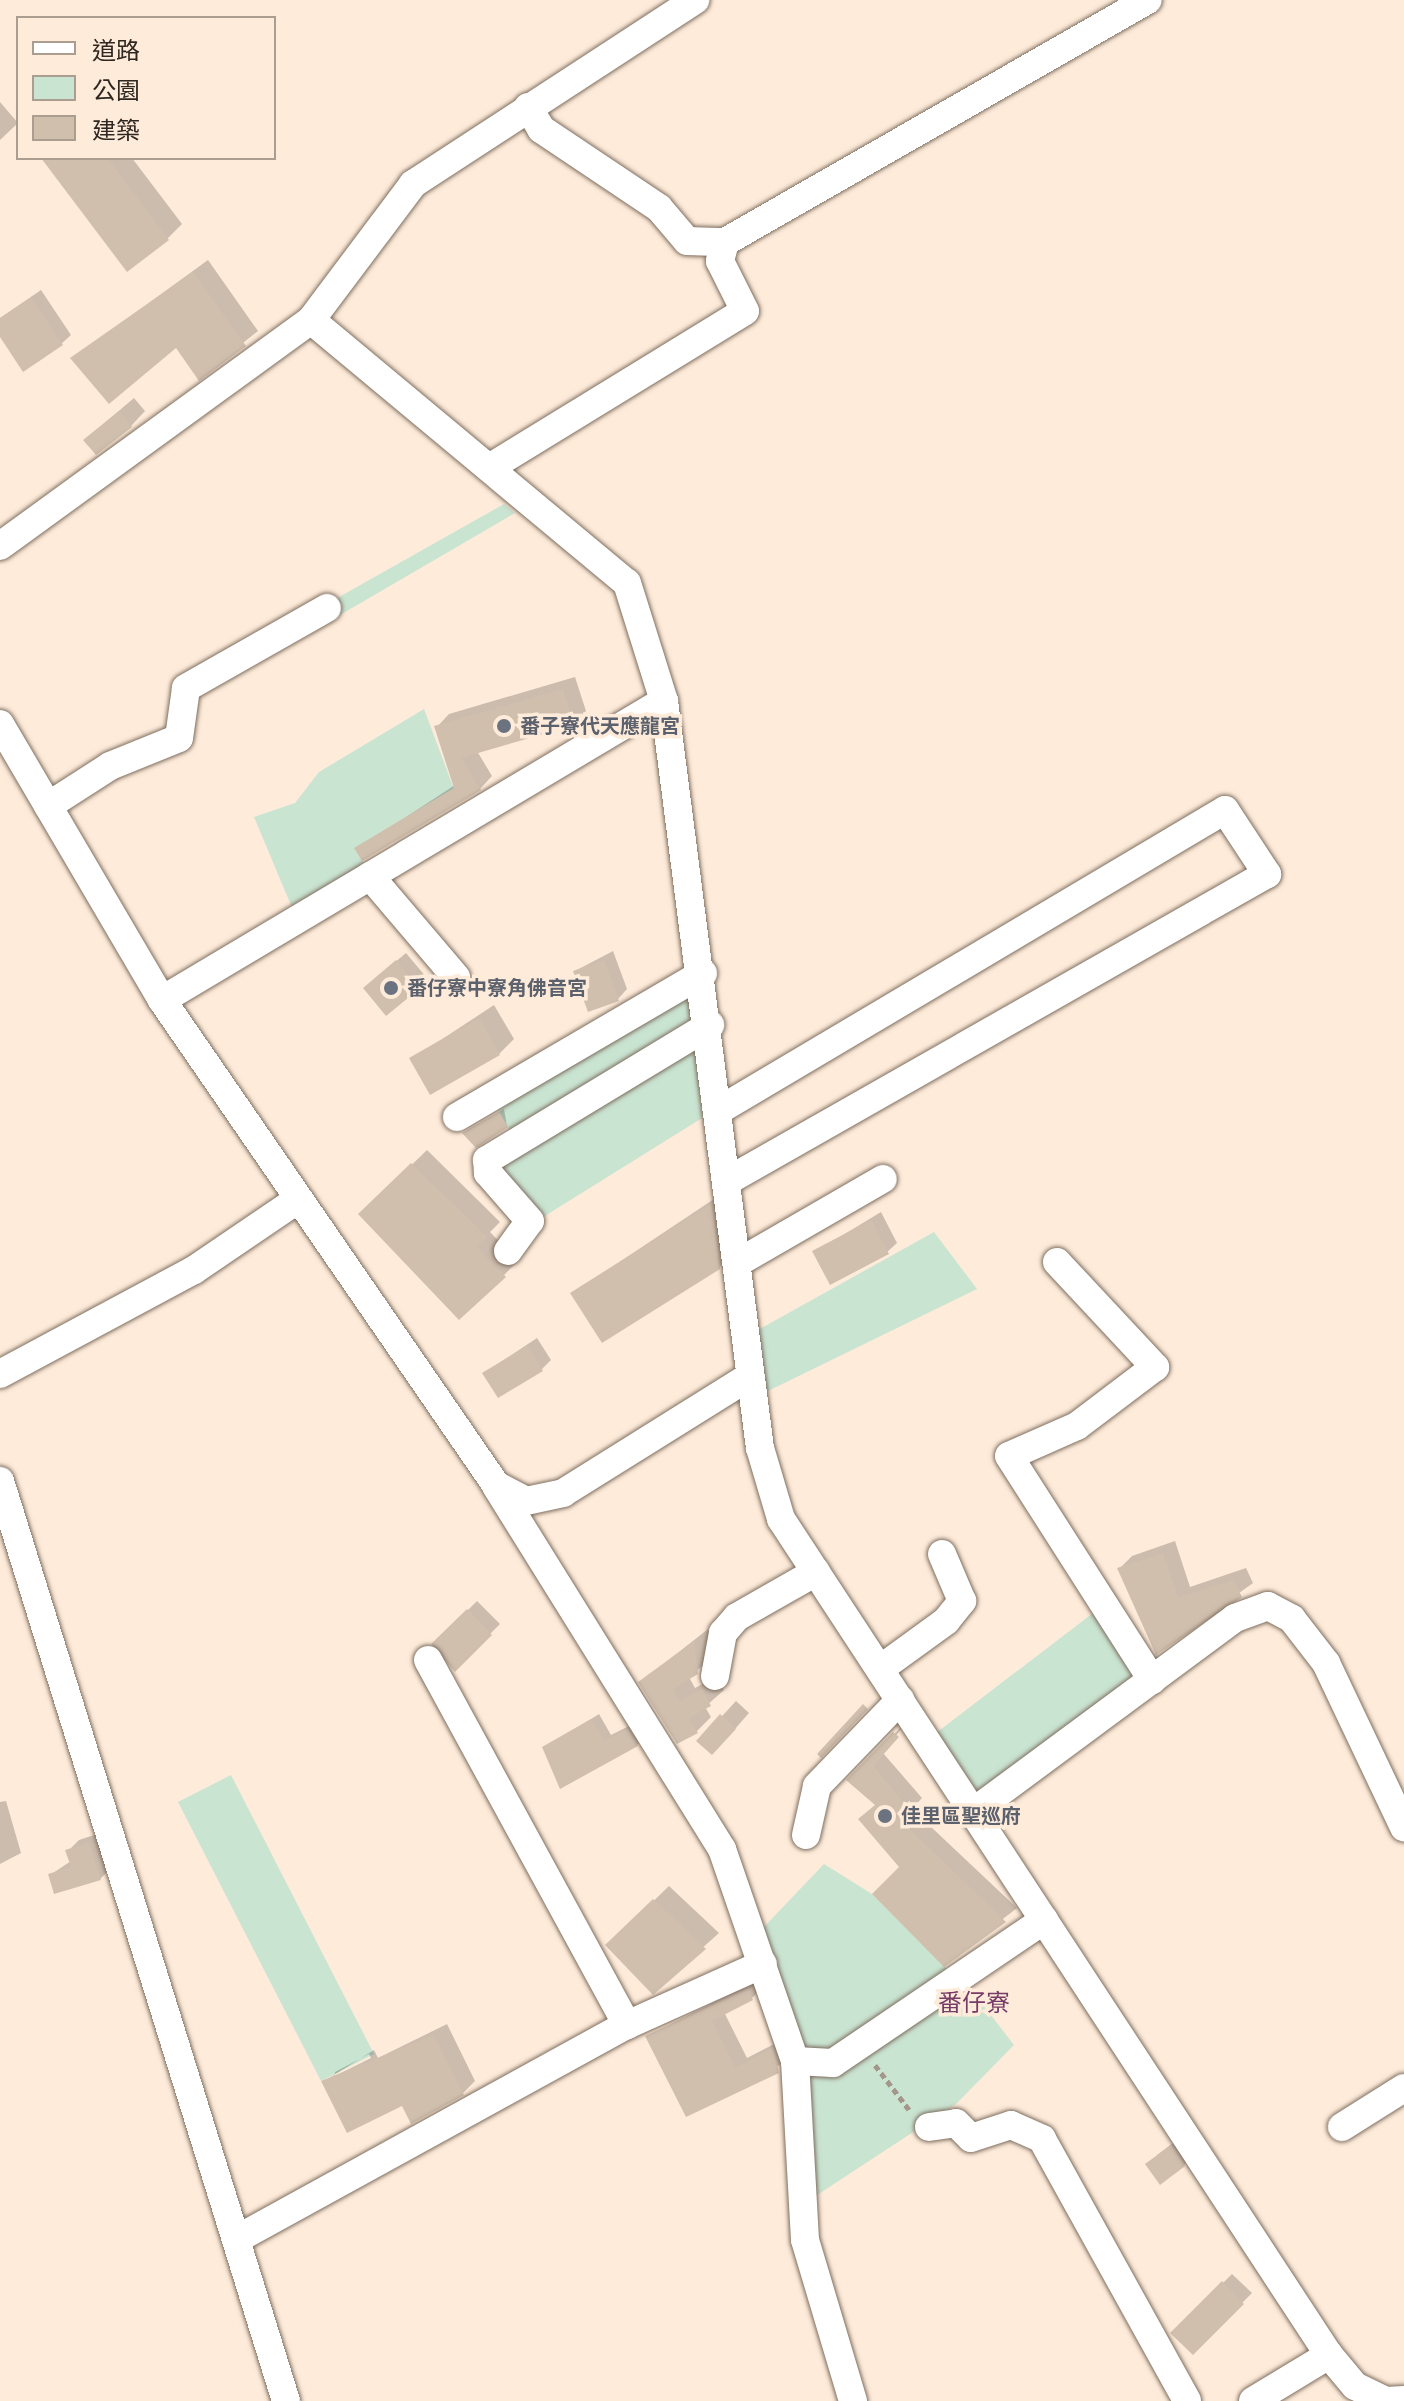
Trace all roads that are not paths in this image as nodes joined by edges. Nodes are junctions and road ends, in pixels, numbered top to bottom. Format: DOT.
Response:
graph roads {
  1 [pos="695,0"];
  2 [pos="1148,0"];
  3 [pos="528,107"];
  4 [pos="725,242"];
  5 [pos="311,320"];
  6 [pos="489,468"];
  7 [pos="0,546"];
  8 [pos="327,608"];
  9 [pos="664,701"];
  10 [pos="0,724"];
  11 [pos="48,806"];
  12 [pos="370,876"];
  13 [pos="703,973"];
  14 [pos="456,977"];
  15 [pos="162,1000"];
  16 [pos="710,1025"];
  17 [pos="721,1109"];
  18 [pos="457,1117"];
  19 [pos="883,1179"];
  20 [pos="729,1180"];
  21 [pos="297,1200"];
  22 [pos="508,1251"];
  23 [pos="739,1262"];
  24 [pos="1057,1262"];
  25 [pos="0,1374"];
  26 [pos="750,1376"];
  27 [pos="0,1481"];
  28 [pos="496,1485"];
  29 [pos="942,1554"];
  30 [pos="816,1572"];
  31 [pos="428,1660"];
  32 [pos="880,1669"];
  33 [pos="715,1676"];
  34 [pos="1152,1680"];
  35 [pos="900,1700"];
  36 [pos="1395,1770"];
  37 [pos="973,1812"];
  38 [pos="1404,1827"];
  39 [pos="806,1835"];
  40 [pos="1044,1920"];
  41 [pos="763,1964"];
  42 [pos="627,2025"];
  43 [pos="795,2061"];
  44 [pos="1404,2088"];
  45 [pos="929,2127"];
  46 [pos="1342,2127"];
  47 [pos="237,2239"];
  48 [pos="1329,2355"];
  49 [pos="1404,2400"];
  50 [pos="286,2401"];
  51 [pos="853,2401"];
  52 [pos="1187,2401"];
  53 [pos="1253,2401"];
  1 -- 3 [label="street"];
  2 -- 4 [label="street"];
  3 -- 4 [label="street"];
  3 -- 5 [label="street"];
  4 -- 6 [label="street"];
  5 -- 6 [label="street"];
  5 -- 7 [label="street"];
  6 -- 9 [label="street"];
  8 -- 11 [label="street"];
  9 -- 12 [label="street"];
  9 -- 13 [label="street"];
  10 -- 11 [label="street"];
  11 -- 15 [label="street"];
  12 -- 14 [label="street"];
  12 -- 15 [label="street"];
  13 -- 16 [label="street"];
  13 -- 18 [label="street"];
  15 -- 21 [label="street"];
  16 -- 17 [label="street"];
  16 -- 22 [label="street"];
  17 -- 20 [label="street"];
  17 -- 20 [label="street"];
  19 -- 23 [label="street"];
  20 -- 23 [label="street"];
  21 -- 25 [label="street"];
  21 -- 28 [label="street"];
  23 -- 26 [label="street"];
  24 -- 34 [label="street"];
  26 -- 28 [label="street"];
  26 -- 30 [label="street"];
  27 -- 47 [label="street"];
  28 -- 41 [label="street"];
  29 -- 32 [label="street"];
  30 -- 32 [label="street"];
  30 -- 33 [label="street"];
  31 -- 42 [label="street"];
  32 -- 35 [label="street"];
  34 -- 36 [label="street"];
  34 -- 37 [label="street"];
  35 -- 37 [label="street"];
  35 -- 39 [label="street"];
  36 -- 38 [label="street"];
  37 -- 40 [label="street"];
  40 -- 43 [label="street"];
  40 -- 48 [label="street"];
  41 -- 42 [label="street"];
  41 -- 43 [label="street"];
  42 -- 47 [label="street"];
  43 -- 51 [label="street"];
  44 -- 46 [label="street"];
  45 -- 52 [label="street"];
  47 -- 50 [label="street"];
  48 -- 49 [label="street"];
  48 -- 53 [label="street"];
}
